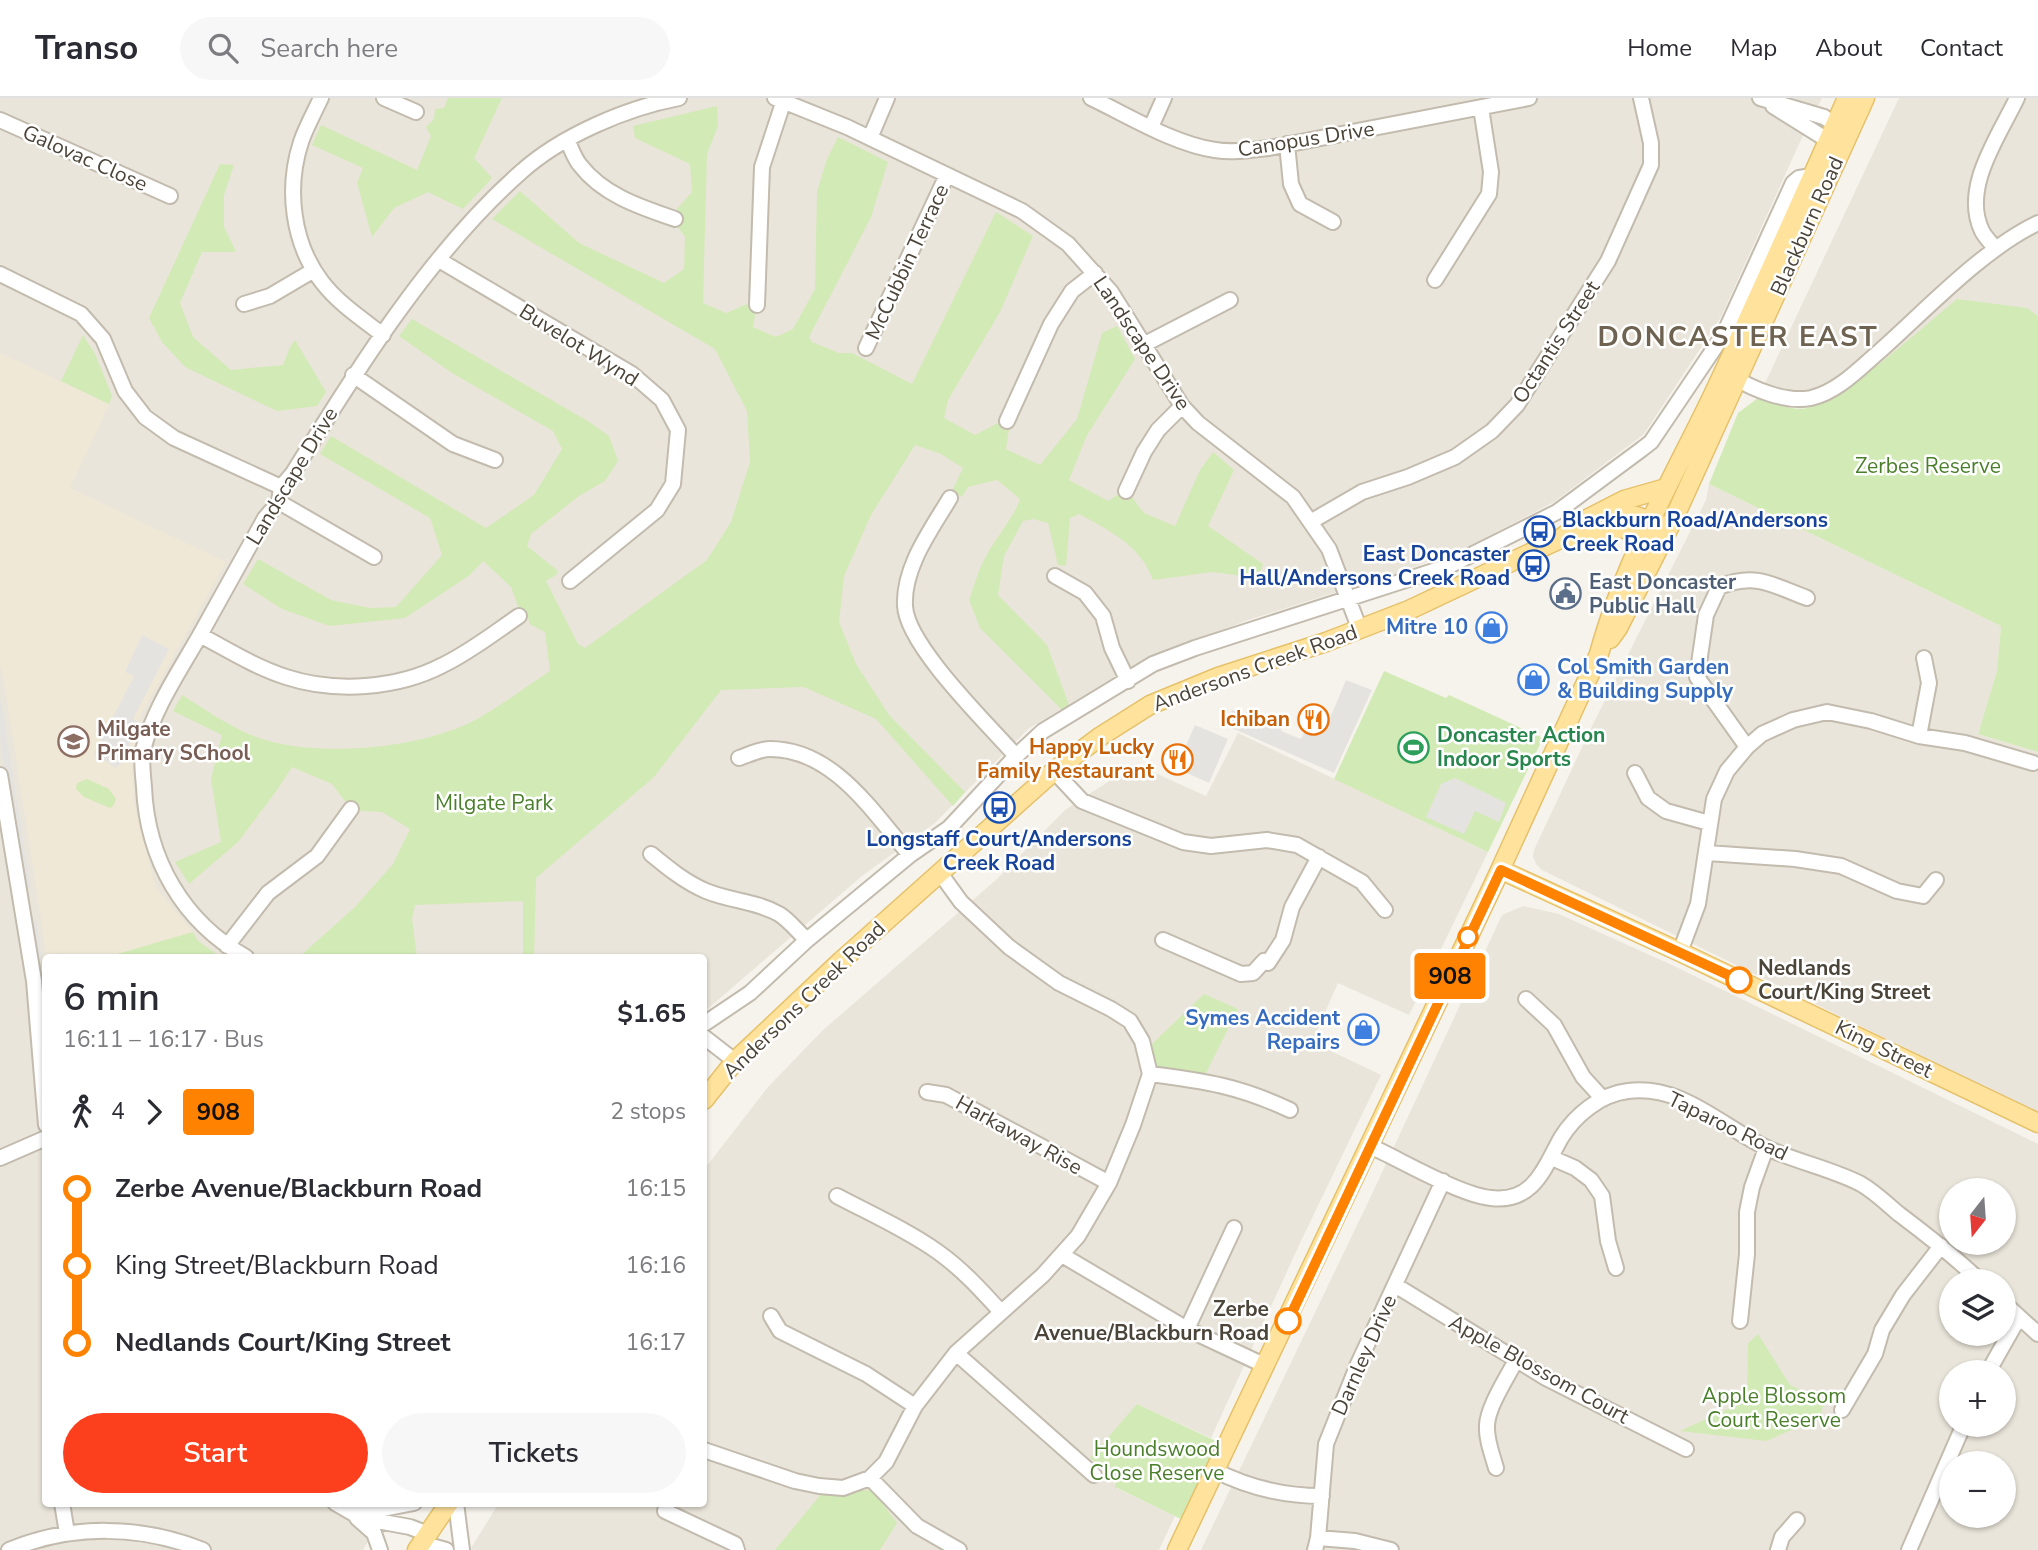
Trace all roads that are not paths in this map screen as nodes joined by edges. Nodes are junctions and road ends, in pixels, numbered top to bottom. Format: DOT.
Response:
graph roads {
  1 [pos="321,98"];
  2 [pos="384,98"];
  3 [pos="679,98"];
  4 [pos="887,98"];
  5 [pos="1091,98"];
  6 [pos="1164,98"];
  7 [pos="1526,98"];
  8 [pos="1641,98"];
  9 [pos="1847,98"];
  10 [pos="1864,98"];
  11 [pos="2017,98"];
  12 [pos="779,99"];
  13 [pos="1763,99"];
  14 [pos="654,100"];
  15 [pos="1480,108"];
  16 [pos="416,112"];
  17 [pos="0,120"];
  18 [pos="1151,127"];
  19 [pos="1840,134"];
  20 [pos="870,138"];
  21 [pos="567,140"];
  22 [pos="1287,144"];
  23 [pos="947,175"];
  24 [pos="1812,176"];
  25 [pos="170,196"];
  26 [pos="675,219"];
  27 [pos="1334,222"];
  28 [pos="2034,225"];
  29 [pos="2038,240"];
  30 [pos="1995,248"];
  31 [pos="439,260"];
  32 [pos="314,270"];
  33 [pos="1095,273"];
  34 [pos="0,274"];
  35 [pos="1435,280"];
  36 [pos="1230,300"];
  37 [pos="244,304"];
  38 [pos="757,305"];
  39 [pos="383,335"];
  40 [pos="1143,345"];
  41 [pos="866,348"];
  42 [pos="353,375"];
  43 [pos="1731,376"];
  44 [pos="1182,406"];
  45 [pos="1007,421"];
  46 [pos="495,460"];
  47 [pos="281,486"];
  48 [pos="1666,488"];
  49 [pos="1126,491"];
  50 [pos="950,498"];
  51 [pos="279,502"];
  52 [pos="1603,512"];
  53 [pos="1312,521"];
  54 [pos="1648,526"];
  55 [pos="1669,528"];
  56 [pos="1560,539"];
  57 [pos="374,557"];
  58 [pos="1055,576"];
  59 [pos="570,581"];
  60 [pos="1807,598"];
  61 [pos="1350,599"];
  62 [pos="519,616"];
  63 [pos="1360,630"];
  64 [pos="200,635"];
  65 [pos="1599,654"];
  66 [pos="1924,658"];
  67 [pos="1128,681"];
  68 [pos="1919,736"];
  69 [pos="1746,747"];
  70 [pos="1016,756"];
  71 [pos="738,758"];
  72 [pos="2033,764"];
  73 [pos="1054,771"];
  74 [pos="1635,773"];
  75 [pos="0,775"];
  76 [pos="351,809"];
  77 [pos="1709,823"];
  78 [pos="1707,853"];
  79 [pos="651,854"];
  80 [pos="910,855"];
  81 [pos="6,857"];
  82 [pos="1319,857"];
  83 [pos="1501,870"];
  84 [pos="940,873"];
  85 [pos="1936,880"];
  86 [pos="1385,910"];
  87 [pos="807,940"];
  88 [pos="1163,940"];
  89 [pos="227,946"];
  90 [pos="1680,952"];
  91 [pos="241,954"];
  92 [pos="1526,999"];
  93 [pos="707,1022"];
  94 [pos="707,1039"];
  95 [pos="735,1061"];
  96 [pos="1150,1074"];
  97 [pos="42,1077"];
  98 [pos="927,1092"];
  99 [pos="707,1096"];
  100 [pos="1603,1099"];
  101 [pos="1290,1110"];
  102 [pos="2038,1123"];
  103 [pos="42,1140"];
  104 [pos="1370,1146"];
  105 [pos="1766,1148"];
  106 [pos="42,1149"];
  107 [pos="19,1151"];
  108 [pos="0,1158"];
  109 [pos="1552,1158"];
  110 [pos="1443,1181"];
  111 [pos="1109,1183"];
  112 [pos="837,1196"];
  113 [pos="1234,1228"];
  114 [pos="1939,1244"];
  115 [pos="1939,1249"];
  116 [pos="1062,1255"];
  117 [pos="1951,1255"];
  118 [pos="1616,1268"];
  119 [pos="1967,1269"];
  120 [pos="1395,1285"];
  121 [pos="1001,1312"];
  122 [pos="2016,1315"];
  123 [pos="771,1316"];
  124 [pos="2020,1319"];
  125 [pos="1740,1321"];
  126 [pos="1187,1329"];
  127 [pos="2038,1334"];
  128 [pos="956,1353"];
  129 [pos="1516,1360"];
  130 [pos="1995,1360"];
  131 [pos="1266,1366"];
  132 [pos="915,1406"];
  133 [pos="1842,1410"];
  134 [pos="1958,1437"];
  135 [pos="1686,1449"];
  136 [pos="707,1451"];
  137 [pos="1496,1468"];
  138 [pos="1214,1470"];
  139 [pos="1094,1475"];
  140 [pos="870,1478"];
  141 [pos="1322,1496"];
  142 [pos="63,1507"];
  143 [pos="345,1507"];
  144 [pos="345,1507"];
  145 [pos="357,1507"];
  146 [pos="393,1507"];
  147 [pos="446,1507"];
  148 [pos="456,1507"];
  149 [pos="666,1507"];
  150 [pos="1797,1520"];
  151 [pos="67,1533"];
  152 [pos="422,1543"];
  153 [pos="1316,1544"];
  154 [pos="9,1550"];
  155 [pos="203,1550"];
  156 [pos="380,1550"];
  157 [pos="446,1550"];
  158 [pos="461,1550"];
  159 [pos="737,1550"];
  160 [pos="958,1550"];
  161 [pos="1177,1550"];
  162 [pos="1391,1550"];
  163 [pos="1778,1550"];
  164 [pos="1909,1550"];
  1 -- 32 [label="street"];
  2 -- 16 [label="street"];
  3 -- 14 [label="street, Landscape Drive"];
  4 -- 20 [label="street"];
  5 -- 18 [label="street, Canopus Drive"];
  6 -- 18 [label="street"];
  7 -- 15 [label="street, Canopus Drive"];
  8 -- 53 [label="street, Octantis Street"];
  9 -- 19 [label="main road, Blackburn Road"];
  10 -- 19 [label="main road, Blackburn Road"];
  11 -- 30 [label="street"];
  12 -- 20 [label="street, Landscape Drive"];
  12 -- 38 [label="street"];
  13 -- 19 [label="street"];
  14 -- 21 [label="street, Landscape Drive"];
  15 -- 22 [label="street, Canopus Drive"];
  15 -- 35 [label="street"];
  17 -- 25 [label="street, Galovac Close"];
  18 -- 22 [label="street, Canopus Drive"];
  19 -- 24 [label="main road, Blackburn Road"];
  19 -- 43 [label="main road, Blackburn Road"];
  20 -- 23 [label="street, Landscape Drive"];
  21 -- 26 [label="street"];
  21 -- 31 [label="street, Landscape Drive"];
  22 -- 27 [label="street"];
  23 -- 33 [label="street, Landscape Drive"];
  23 -- 41 [label="street, McCubbin Terrace"];
  24 -- 43 [label="main road, Blackburn Road"];
  24 -- 61 [label="street, Andersons Creek Road"];
  28 -- 29 [label="street"];
  28 -- 30 [label="street"];
  30 -- 43 [label="street"];
  31 -- 39 [label="street, Landscape Drive"];
  31 -- 59 [label="street, Buvelot Wynd"];
  32 -- 37 [label="street"];
  32 -- 39 [label="street"];
  33 -- 40 [label="street, Landscape Drive"];
  33 -- 45 [label="street"];
  34 -- 47 [label="street"];
  36 -- 40 [label="street"];
  39 -- 42 [label="street, Landscape Drive"];
  40 -- 44 [label="street, Landscape Drive"];
  42 -- 46 [label="street"];
  42 -- 47 [label="street, Landscape Drive"];
  43 -- 48 [label="main road, Blackburn Road"];
  43 -- 55 [label="main road, Blackburn Road"];
  44 -- 49 [label="street"];
  44 -- 53 [label="street, Landscape Drive"];
  47 -- 51 [label="street, Landscape Drive"];
  48 -- 52 [label="main road"];
  48 -- 54 [label="main road, Blackburn Road"];
  50 -- 70 [label="street"];
  51 -- 57 [label="street"];
  51 -- 64 [label="street, Landscape Drive"];
  52 -- 54 [label="main road, Andersons Creek Road"];
  52 -- 56 [label="main road, Andersons Creek Road"];
  53 -- 61 [label="street, Landscape Drive"];
  54 -- 55 [label="main road, Andersons Creek Road"];
  54 -- 56 [label="main road, Andersons Creek Road"];
  54 -- 65 [label="main road, Blackburn Road"];
  55 -- 65 [label="main road, Blackburn Road"];
  56 -- 63 [label="main road, Andersons Creek Road"];
  58 -- 67 [label="street"];
  60 -- 69 [label="street"];
  61 -- 63 [label="street, Landscape Drive"];
  61 -- 67 [label="street, Andersons Creek Road"];
  62 -- 64 [label="street"];
  63 -- 73 [label="main road, Andersons Creek Road"];
  64 -- 89 [label="street, Landscape Drive"];
  65 -- 83 [label="main road, Blackburn Road"];
  66 -- 68 [label="street"];
  67 -- 70 [label="street, Andersons Creek Road"];
  68 -- 69 [label="street"];
  68 -- 72 [label="street"];
  69 -- 77 [label="street"];
  70 -- 80 [label="street, Andersons Creek Road"];
  71 -- 80 [label="street"];
  73 -- 82 [label="street"];
  73 -- 84 [label="main road, Andersons Creek Road"];
  74 -- 77 [label="street"];
  75 -- 81 [label="street"];
  76 -- 89 [label="street"];
  77 -- 78 [label="street"];
  78 -- 85 [label="street"];
  78 -- 90 [label="street"];
  79 -- 87 [label="street"];
  80 -- 87 [label="street, Andersons Creek Road"];
  81 -- 97 [label="street"];
  82 -- 86 [label="street"];
  82 -- 88 [label="street"];
  83 -- 90 [label="main road, King Street"];
  83 -- 104 [label="main road, Blackburn Road"];
  84 -- 95 [label="main road, Andersons Creek Road"];
  84 -- 96 [label="street"];
  87 -- 93 [label="street, Andersons Creek Road"];
  89 -- 91 [label="street, Landscape Drive"];
  90 -- 102 [label="main road, King Street"];
  92 -- 100 [label="street"];
  94 -- 95 [label="street"];
  95 -- 99 [label="main road, Andersons Creek Road"];
  96 -- 101 [label="street"];
  96 -- 111 [label="street"];
  98 -- 111 [label="street, Harkaway Rise"];
  100 -- 105 [label="street, Taparoo Road"];
  100 -- 109 [label="street, Taparoo Road"];
  103 -- 107 [label="street"];
  104 -- 110 [label="street, Taparoo Road"];
  104 -- 131 [label="main road, Blackburn Road"];
  105 -- 114 [label="street, Taparoo Road"];
  105 -- 125 [label="street"];
  106 -- 107 [label="street"];
  107 -- 108 [label="street"];
  109 -- 110 [label="street, Taparoo Road"];
  109 -- 118 [label="street"];
  110 -- 120 [label="street, Darnley Drive"];
  111 -- 116 [label="street"];
  112 -- 121 [label="street"];
  113 -- 126 [label="street"];
  115 -- 133 [label="street"];
  116 -- 121 [label="street"];
  116 -- 126 [label="street"];
  117 -- 119 [label="street, Taparoo Road"];
  120 -- 129 [label="street, Apple Blossom Court"];
  120 -- 141 [label="street, Darnley Drive"];
  121 -- 128 [label="street"];
  122 -- 124 [label="street"];
  123 -- 132 [label="street"];
  124 -- 127 [label="street"];
  124 -- 130 [label="street"];
  126 -- 131 [label="street"];
  128 -- 132 [label="street"];
  128 -- 139 [label="street"];
  129 -- 135 [label="street, Apple Blossom Court"];
  129 -- 137 [label="street"];
  131 -- 138 [label="main road, Blackburn Road"];
  132 -- 140 [label="street"];
  134 -- 164 [label="street"];
  136 -- 140 [label="street"];
  138 -- 141 [label="street"];
  138 -- 161 [label="main road, Blackburn Road"];
  140 -- 160 [label="street"];
  141 -- 153 [label="street, Darnley Drive"];
  142 -- 151 [label="street"];
  143 -- 152 [label="street"];
  144 -- 156 [label="street"];
  145 -- 146 [label="street"];
  147 -- 152 [label="main road"];
  148 -- 158 [label="street"];
  149 -- 159 [label="street"];
  150 -- 163 [label="street"];
  151 -- 154 [label="street"];
  151 -- 155 [label="street"];
  152 -- 157 [label="street"];
  153 -- 162 [label="street"];
}
